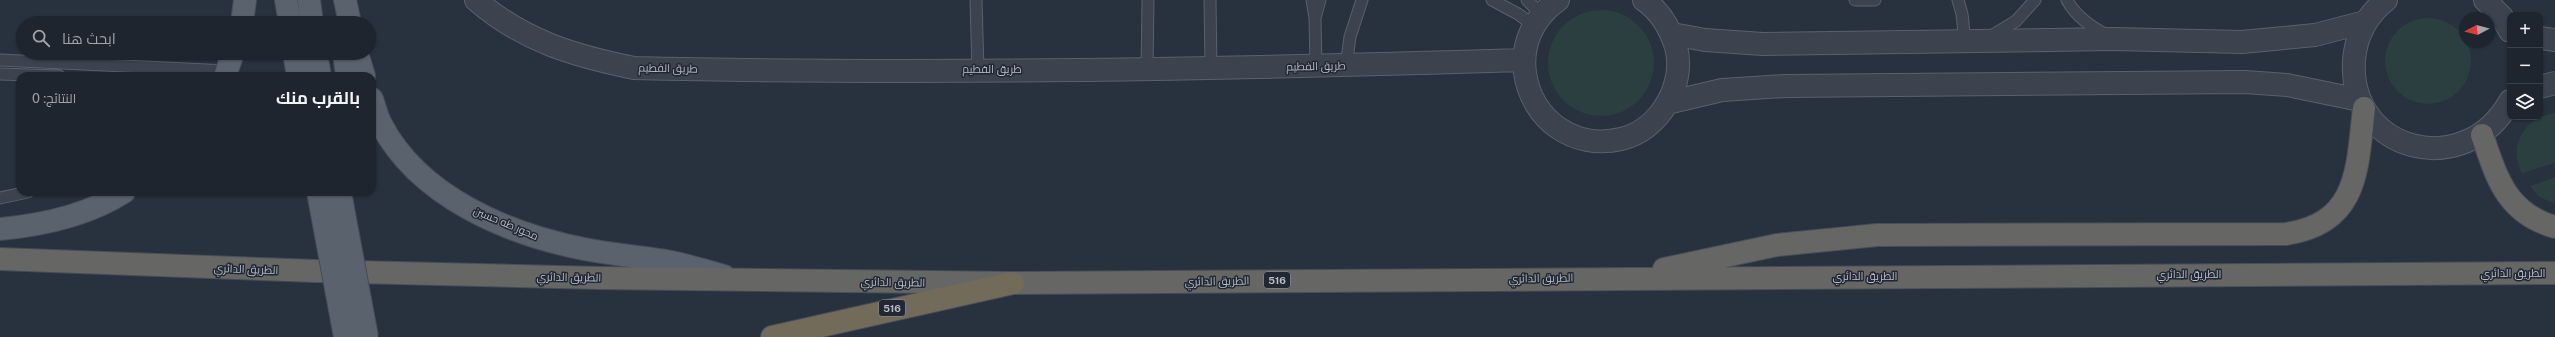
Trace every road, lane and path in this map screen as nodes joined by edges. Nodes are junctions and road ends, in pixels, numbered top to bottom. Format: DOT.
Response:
graph roads {
  1 [pos="245,0"];
  2 [pos="251,0"];
  3 [pos="286,0"];
  4 [pos="309,0"];
  5 [pos="343,0"];
  6 [pos="476,0"];
  7 [pos="976,0"];
  8 [pos="1148,0"];
  9 [pos="1210,0"];
  10 [pos="1312,0"];
  11 [pos="1320,0"];
  12 [pos="1362,0"];
  13 [pos="1492,0"];
  14 [pos="1558,0"];
  15 [pos="1644,0"];
  16 [pos="1855,0"];
  17 [pos="1875,0"];
  18 [pos="1958,0"];
  19 [pos="2034,0"];
  20 [pos="2067,0"];
  21 [pos="2386,0"];
  22 [pos="2490,2"];
  23 [pos="1534,13"];
  24 [pos="243,16"];
  25 [pos="252,16"];
  26 [pos="289,16"];
  27 [pos="311,16"];
  28 [pos="342,16"];
  29 [pos="348,16"];
  30 [pos="1315,18"];
  31 [pos="2365,22"];
  32 [pos="2507,26"];
  33 [pos="1672,34"];
  34 [pos="2543,38"];
  35 [pos="2114,39"];
  36 [pos="2555,40"];
  37 [pos="1973,42"];
  38 [pos="0,60"];
  39 [pos="238,60"];
  40 [pos="295,60"];
  41 [pos="317,60"];
  42 [pos="345,60"];
  43 [pos="359,60"];
  44 [pos="1523,60"];
  45 [pos="1316,66"];
  46 [pos="1346,66"];
  47 [pos="1210,67"];
  48 [pos="1148,68"];
  49 [pos="231,69"];
  50 [pos="978,70"];
  51 [pos="297,72"];
  52 [pos="319,72"];
  53 [pos="346,72"];
  54 [pos="363,72"];
  55 [pos="0,74"];
  56 [pos="16,75"];
  57 [pos="2555,83"];
  58 [pos="2543,86"];
  59 [pos="1668,103"];
  60 [pos="2362,104"];
  61 [pos="2507,105"];
  62 [pos="376,110"];
  63 [pos="2482,135"];
  64 [pos="16,195"];
  65 [pos="116,196"];
  66 [pos="319,196"];
  67 [pos="341,196"];
  68 [pos="0,198"];
  69 [pos="2555,227"];
  70 [pos="0,229"];
  71 [pos="0,259"];
  72 [pos="2555,273"];
  73 [pos="1634,277"];
  74 [pos="737,280"];
  75 [pos="1013,283"];
  76 [pos="345,337"];
  77 [pos="367,337"];
  78 [pos="772,337"];
  1 -- 24 [label="main road"];
  2 -- 25 [label="main road"];
  3 -- 26 [label="main road"];
  4 -- 27 [label="main road"];
  5 -- 28 [label="main road"];
  5 -- 29 [label="main road"];
  6 -- 50 [label="street, طريق الفطيم"];
  7 -- 50 [label="lane"];
  8 -- 48 [label="lane"];
  9 -- 47 [label="lane"];
  10 -- 30 [label="lane"];
  11 -- 30 [label="lane"];
  12 -- 46 [label="lane"];
  13 -- 23 [label="lane"];
  14 -- 23 [label="street"];
  15 -- 33 [label="street"];
  16 -- 17 [label="lane"];
  18 -- 37 [label="lane"];
  19 -- 37 [label="lane"];
  20 -- 35 [label="lane"];
  21 -- 31 [label="street"];
  22 -- 32 [label="street"];
  23 -- 44 [label="street"];
  30 -- 45 [label="lane"];
  31 -- 35 [label="street"];
  31 -- 60 [label="street"];
  33 -- 37 [label="street"];
  33 -- 59 [label="street"];
  34 -- 36 [label="street"];
  35 -- 37 [label="street"];
  38 -- 49 [label="lane"];
  39 -- 49 [label="main road"];
  40 -- 51 [label="main road"];
  41 -- 52 [label="main road"];
  42 -- 53 [label="main road"];
  43 -- 54 [label="main road"];
  44 -- 46 [label="street, طريق الفطيم"];
  44 -- 59 [label="street"];
  45 -- 46 [label="street, طريق الفطيم"];
  45 -- 47 [label="street, طريق الفطيم"];
  47 -- 48 [label="street, طريق الفطيم"];
  48 -- 50 [label="street, طريق الفطيم"];
  55 -- 56 [label="lane"];
  57 -- 58 [label="street"];
  59 -- 60 [label="street"];
  60 -- 63 [label="street"];
  60 -- 73 [label="highway"];
  61 -- 63 [label="street"];
  62 -- 74 [label="main road, محور طه حسين"];
  63 -- 69 [label="highway"];
  64 -- 68 [label="lane"];
  65 -- 70 [label="main road"];
  66 -- 76 [label="main road, bridge"];
  67 -- 77 [label="main road, bridge"];
  71 -- 74 [label="highway, الطريق الدائري / 516"];
  72 -- 73 [label="highway, الطريق الدائري / 516"];
  73 -- 75 [label="highway, الطريق الدائري / 516"];
  74 -- 75 [label="highway, الطريق الدائري / 516"];
  75 -- 78 [label="highway, 516"];
}
